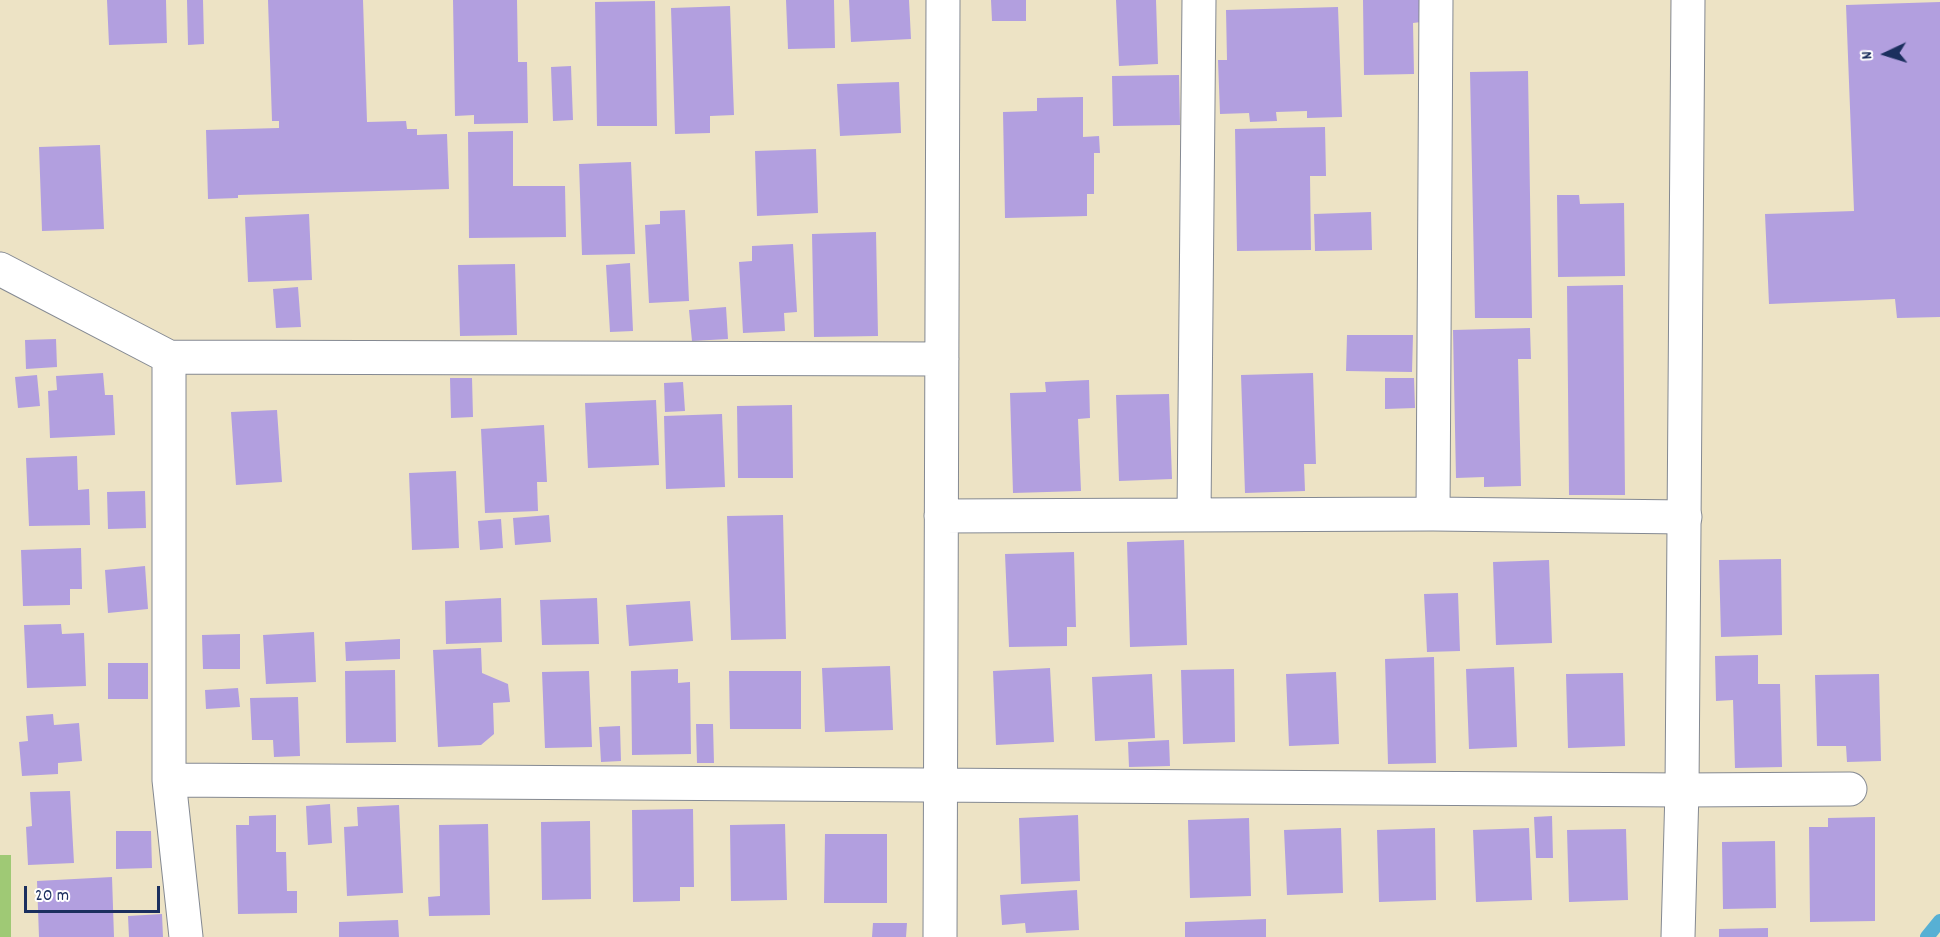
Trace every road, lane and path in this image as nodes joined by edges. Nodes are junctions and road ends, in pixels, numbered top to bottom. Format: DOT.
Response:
graph roads {
  1 [pos="943,0"];
  2 [pos="1199,0"];
  3 [pos="1437,0"];
  4 [pos="1689,0"];
  5 [pos="0,269"];
  6 [pos="169,357"];
  7 [pos="942,359"];
  8 [pos="1194,514"];
  9 [pos="1433,514"];
  10 [pos="941,516"];
  11 [pos="1685,517"];
  12 [pos="169,780"];
  13 [pos="940,784"];
  14 [pos="1850,789"];
  15 [pos="1682,790"];
  16 [pos="186,937"];
  17 [pos="940,937"];
  18 [pos="1678,937"];
  1 -- 7 [label="street"];
  2 -- 8 [label="street"];
  3 -- 9 [label="street"];
  4 -- 11 [label="street"];
  5 -- 6 [label="street"];
  6 -- 7 [label="street"];
  6 -- 12 [label="street"];
  7 -- 10 [label="street"];
  8 -- 9 [label="street"];
  8 -- 10 [label="street"];
  9 -- 11 [label="street"];
  10 -- 13 [label="street"];
  11 -- 15 [label="street"];
  12 -- 13 [label="street"];
  12 -- 16 [label="street"];
  13 -- 15 [label="street"];
  13 -- 17 [label="street"];
  14 -- 15 [label="street"];
  15 -- 18 [label="street"];
}
